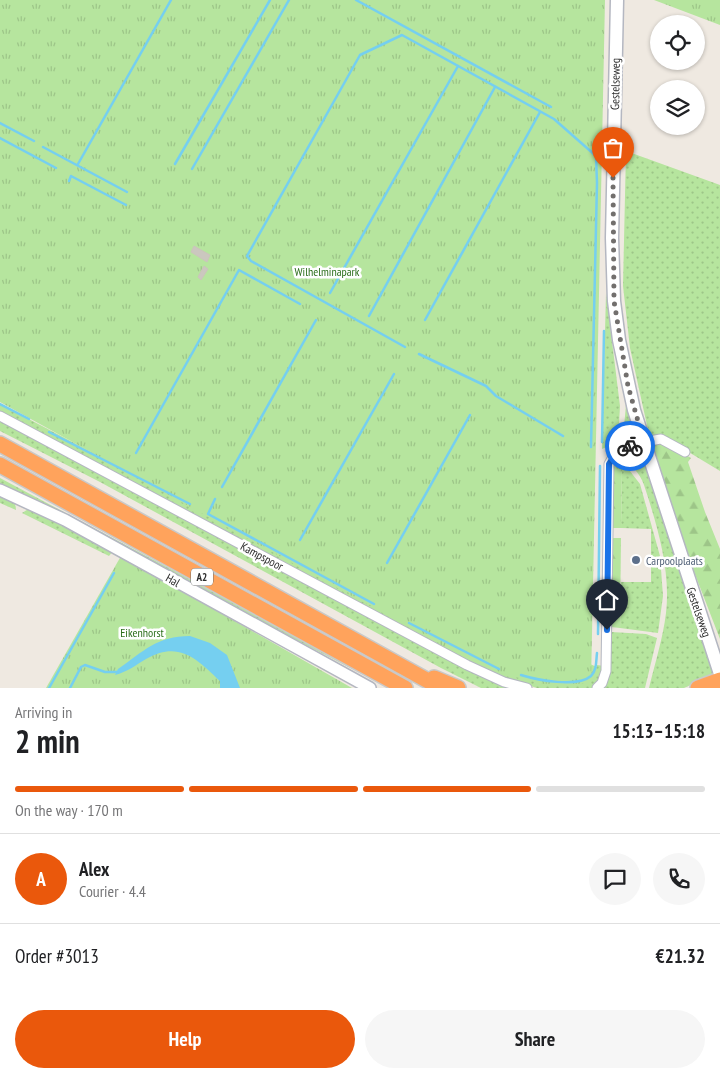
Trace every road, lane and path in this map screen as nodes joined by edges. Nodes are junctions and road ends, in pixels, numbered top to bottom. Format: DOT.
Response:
graph roads {
  1 [pos="617,0"];
  2 [pos="0,416"];
  3 [pos="644,442"];
  4 [pos="0,444"];
  5 [pos="685,452"];
  6 [pos="0,465"];
  7 [pos="0,490"];
  8 [pos="669,520"];
  9 [pos="720,650"];
  10 [pos="392,661"];
  11 [pos="720,674"];
  12 [pos="720,680"];
  13 [pos="370,688"];
  14 [pos="405,688"];
  15 [pos="441,688"];
  16 [pos="458,688"];
  17 [pos="527,688"];
  18 [pos="597,688"];
  19 [pos="698,688"];
  1 -- 3 [label="main road, Gestelseweg"];
  2 -- 17 [label="street, Kampspoor"];
  3 -- 5 [label="street"];
  3 -- 8 [label="main road, Gestelseweg"];
  3 -- 18 [label="street"];
  4 -- 10 [label="highway, A2"];
  6 -- 14 [label="highway, A2"];
  7 -- 13 [label="street, Hal"];
  8 -- 9 [label="main road, Gestelseweg"];
  8 -- 11 [label="main road, Gestelseweg"];
  10 -- 15 [label="highway, A2"];
  10 -- 16 [label="highway, A2"];
  12 -- 19 [label="highway"];
}
